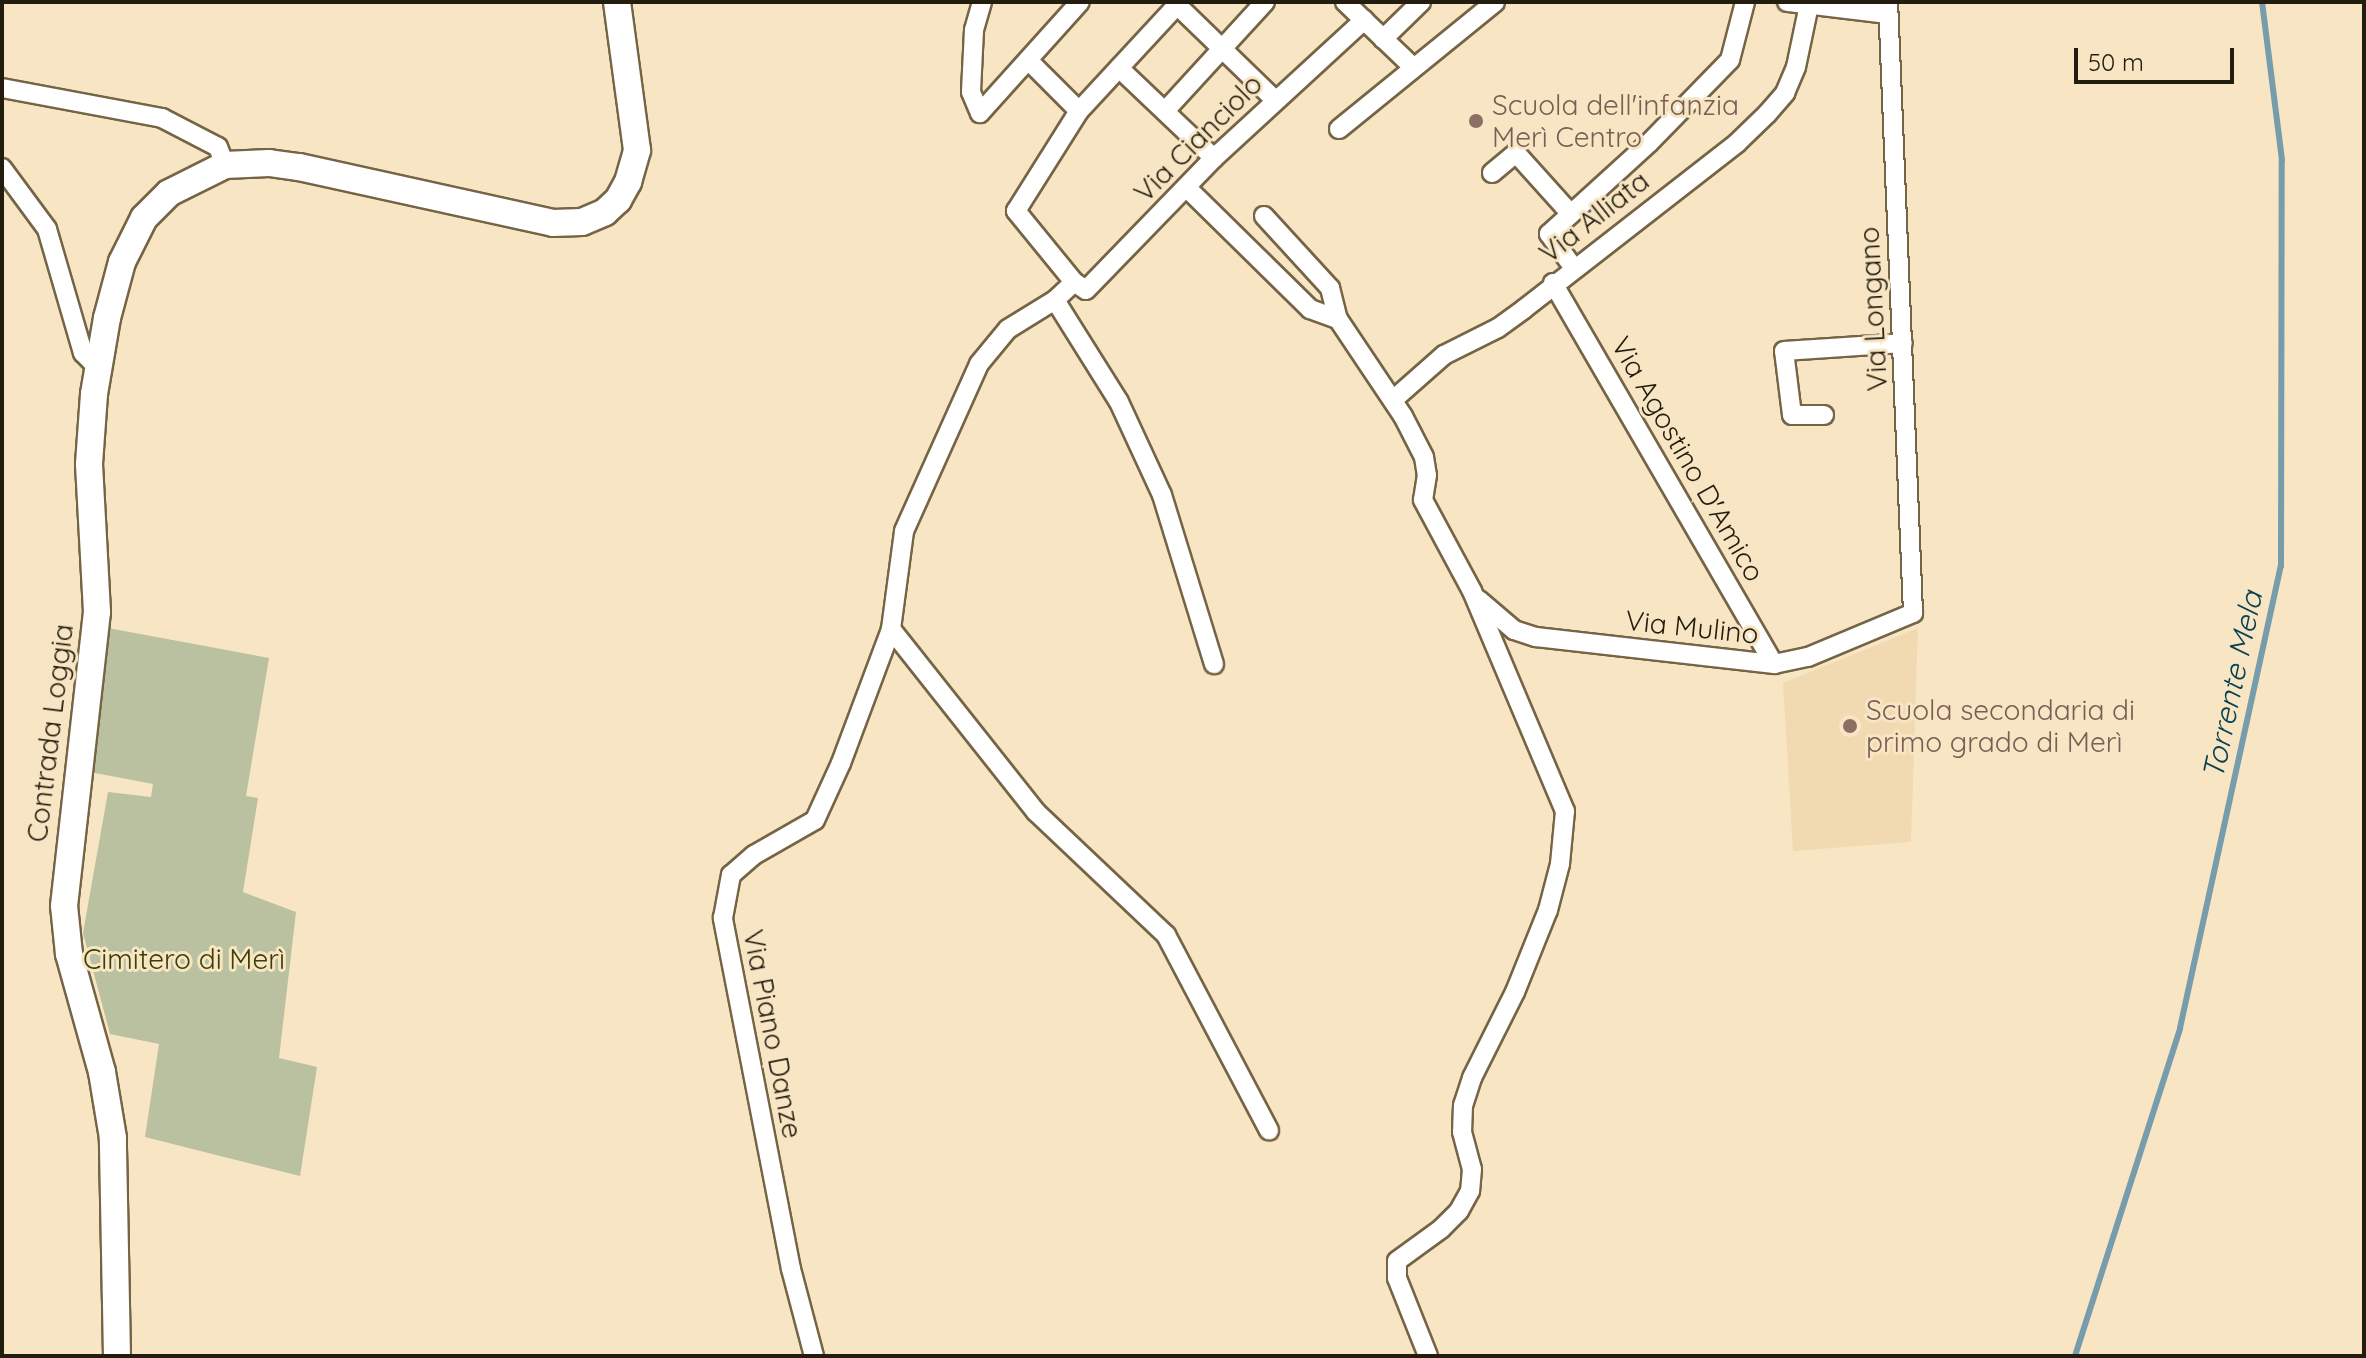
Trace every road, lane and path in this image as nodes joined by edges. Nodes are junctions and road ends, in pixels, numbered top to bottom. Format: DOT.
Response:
graph roads {
  1 [pos="617,2"];
  2 [pos="982,2"];
  3 [pos="1080,2"];
  4 [pos="1265,2"];
  5 [pos="1345,2"];
  6 [pos="1421,2"];
  7 [pos="1495,2"];
  8 [pos="1745,2"];
  9 [pos="1787,2"];
  10 [pos="1178,3"];
  11 [pos="1809,5"];
  12 [pos="1888,8"];
  13 [pos="1364,20"];
  14 [pos="1383,39"];
  15 [pos="1222,49"];
  16 [pos="1028,60"];
  17 [pos="1413,67"];
  18 [pos="1119,68"];
  19 [pos="2,88"];
  20 [pos="1275,100"];
  21 [pos="1079,111"];
  22 [pos="1165,111"];
  23 [pos="1339,129"];
  24 [pos="1214,158"];
  25 [pos="225,165"];
  26 [pos="2,168"];
  27 [pos="1492,173"];
  28 [pos="1186,187"];
  29 [pos="1571,214"];
  30 [pos="1264,216"];
  31 [pos="1573,267"];
  32 [pos="1074,282"];
  33 [pos="1553,283"];
  34 [pos="1055,300"];
  35 [pos="1338,319"];
  36 [pos="1903,343"];
  37 [pos="98,368"];
  38 [pos="1393,400"];
  39 [pos="1824,415"];
  40 [pos="1472,591"];
  41 [pos="1913,613"];
  42 [pos="891,629"];
  43 [pos="1214,664"];
  44 [pos="1774,664"];
  45 [pos="1269,1130"];
  46 [pos="117,1356"];
  47 [pos="814,1356"];
  48 [pos="1428,1356"];
  1 -- 25 [label="street"];
  2 -- 16 [label="street"];
  3 -- 16 [label="street"];
  4 -- 15 [label="street"];
  5 -- 13 [label="street"];
  6 -- 14 [label="street"];
  7 -- 17 [label="street"];
  8 -- 29 [label="street"];
  9 -- 11 [label="street"];
  10 -- 15 [label="street"];
  10 -- 18 [label="street"];
  11 -- 12 [label="street"];
  11 -- 31 [label="street, Via Alliata"];
  12 -- 36 [label="street, Via Longano"];
  13 -- 14 [label="street"];
  13 -- 20 [label="street, Via Cianciolo"];
  14 -- 17 [label="street"];
  15 -- 20 [label="street"];
  15 -- 22 [label="street"];
  16 -- 21 [label="street"];
  17 -- 23 [label="street"];
  18 -- 21 [label="street"];
  18 -- 22 [label="street"];
  19 -- 25 [label="street"];
  20 -- 24 [label="street, Via Cianciolo"];
  21 -- 32 [label="street"];
  22 -- 24 [label="street"];
  24 -- 28 [label="street, Via Cianciolo"];
  25 -- 37 [label="street, Contrada Loggia"];
  26 -- 37 [label="street"];
  27 -- 29 [label="street"];
  28 -- 32 [label="street, Via Cianciolo"];
  28 -- 35 [label="street"];
  29 -- 31 [label="street"];
  30 -- 35 [label="street"];
  31 -- 33 [label="street, Via Alliata"];
  32 -- 34 [label="street, Via Piano Danze"];
  33 -- 38 [label="street, Via Alliata"];
  33 -- 44 [label="street, Via Agostino D'Amico"];
  34 -- 42 [label="street, Via Piano Danze"];
  34 -- 43 [label="street"];
  35 -- 38 [label="street"];
  36 -- 39 [label="street"];
  36 -- 41 [label="street, Via Longano"];
  37 -- 46 [label="street, Contrada Loggia"];
  38 -- 40 [label="street"];
  40 -- 44 [label="street, Via Mulino"];
  40 -- 48 [label="street"];
  41 -- 44 [label="street, Via Mulino"];
  42 -- 45 [label="street"];
  42 -- 47 [label="street, Via Piano Danze"];
}
